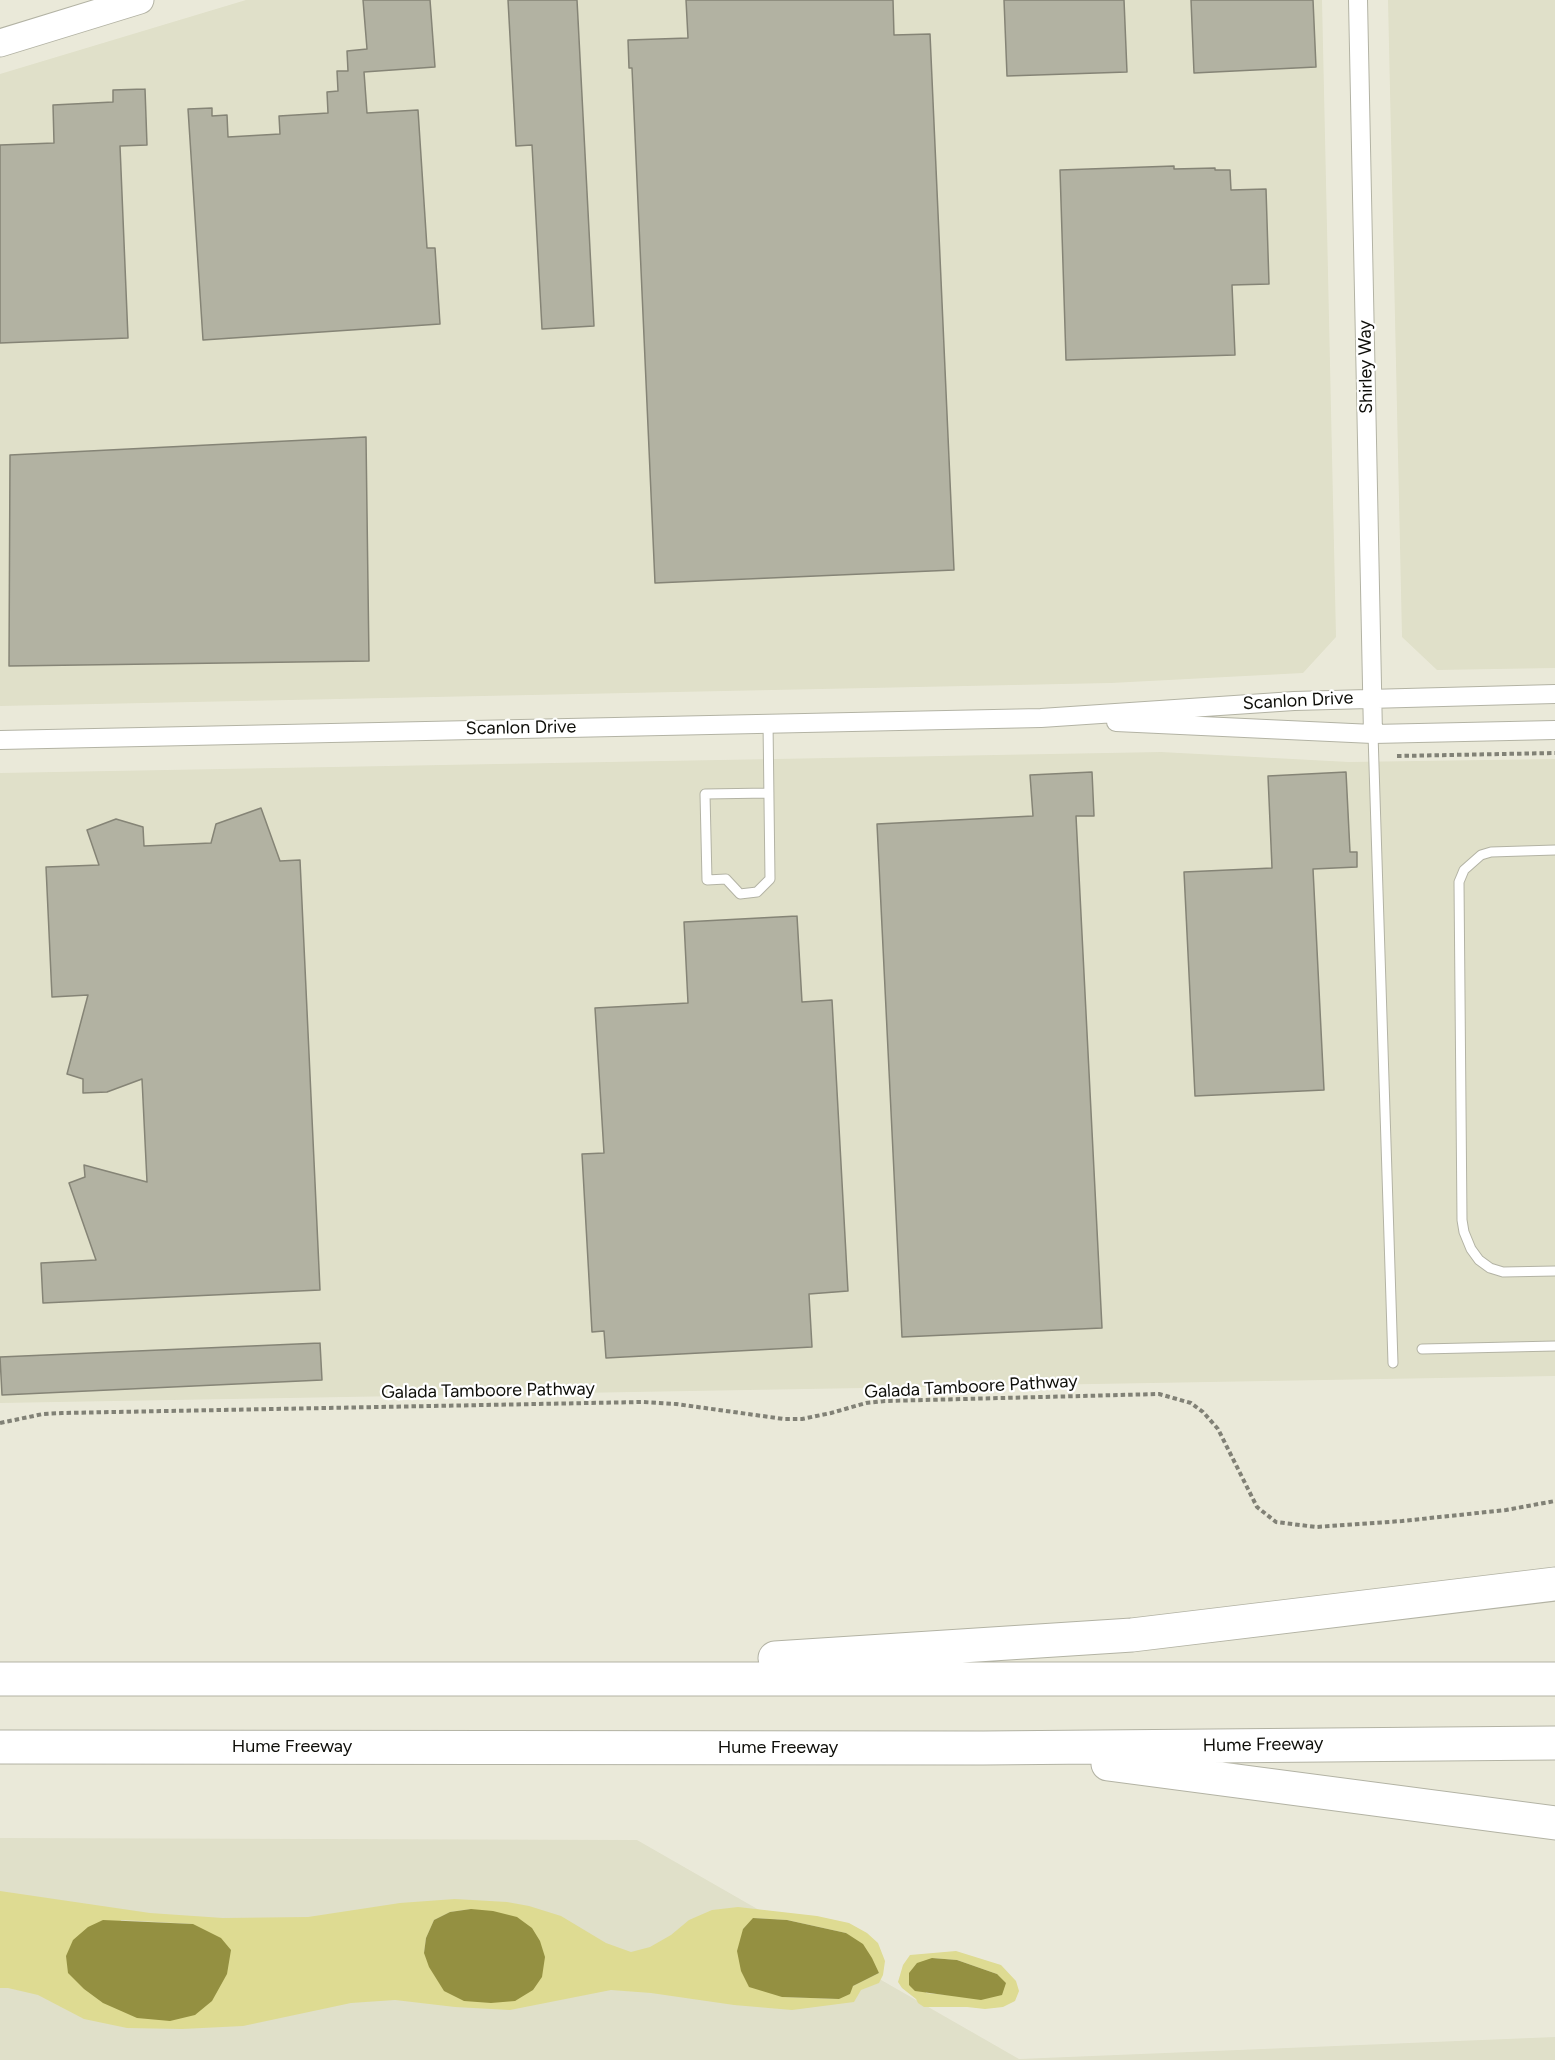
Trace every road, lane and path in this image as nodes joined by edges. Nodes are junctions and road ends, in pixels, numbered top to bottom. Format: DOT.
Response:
graph roads {
  1 [pos="140,0"];
  2 [pos="1358,0"];
  3 [pos="0,43"];
  4 [pos="1555,694"];
  5 [pos="1373,698"];
  6 [pos="1041,718"];
  7 [pos="768,723"];
  8 [pos="1555,730"];
  9 [pos="1373,734"];
  10 [pos="0,740"];
  11 [pos="1555,753"];
  12 [pos="1397,756"];
  13 [pos="769,793"];
  14 [pos="1555,850"];
  15 [pos="1555,1271"];
  16 [pos="1555,1346"];
  17 [pos="1422,1349"];
  18 [pos="1394,1363"];
  19 [pos="0,1423"];
  20 [pos="1555,1501"];
  21 [pos="1555,1584"];
  22 [pos="522,1678"];
  23 [pos="0,1679"];
  24 [pos="1555,1679"];
  25 [pos="1555,1743"];
  26 [pos="0,1747"];
  27 [pos="983,1748"];
  28 [pos="1555,1823"];
  1 -- 3 [label="street"];
  2 -- 5 [label="street, Shirley Way"];
  4 -- 5 [label="street, Scanlon Drive"];
  5 -- 6 [label="street, Scanlon Drive"];
  5 -- 9 [label="street, Shirley Way"];
  6 -- 7 [label="street, Scanlon Drive"];
  6 -- 9 [label="street, Scanlon Drive"];
  7 -- 10 [label="street, Scanlon Drive"];
  7 -- 13 [label="lane"];
  8 -- 9 [label="street, Scanlon Drive"];
  9 -- 18 [label="lane"];
  11 -- 12 [label="path"];
  13 -- 13 [label="lane"];
  14 -- 15 [label="lane"];
  16 -- 17 [label="lane"];
  19 -- 20 [label="path, Galada Tamboore Pathway"];
  21 -- 22 [label="highway"];
  22 -- 23 [label="highway"];
  22 -- 24 [label="highway"];
  25 -- 27 [label="highway, Hume Freeway"];
  26 -- 27 [label="highway, Hume Freeway"];
  27 -- 28 [label="highway"];
}
